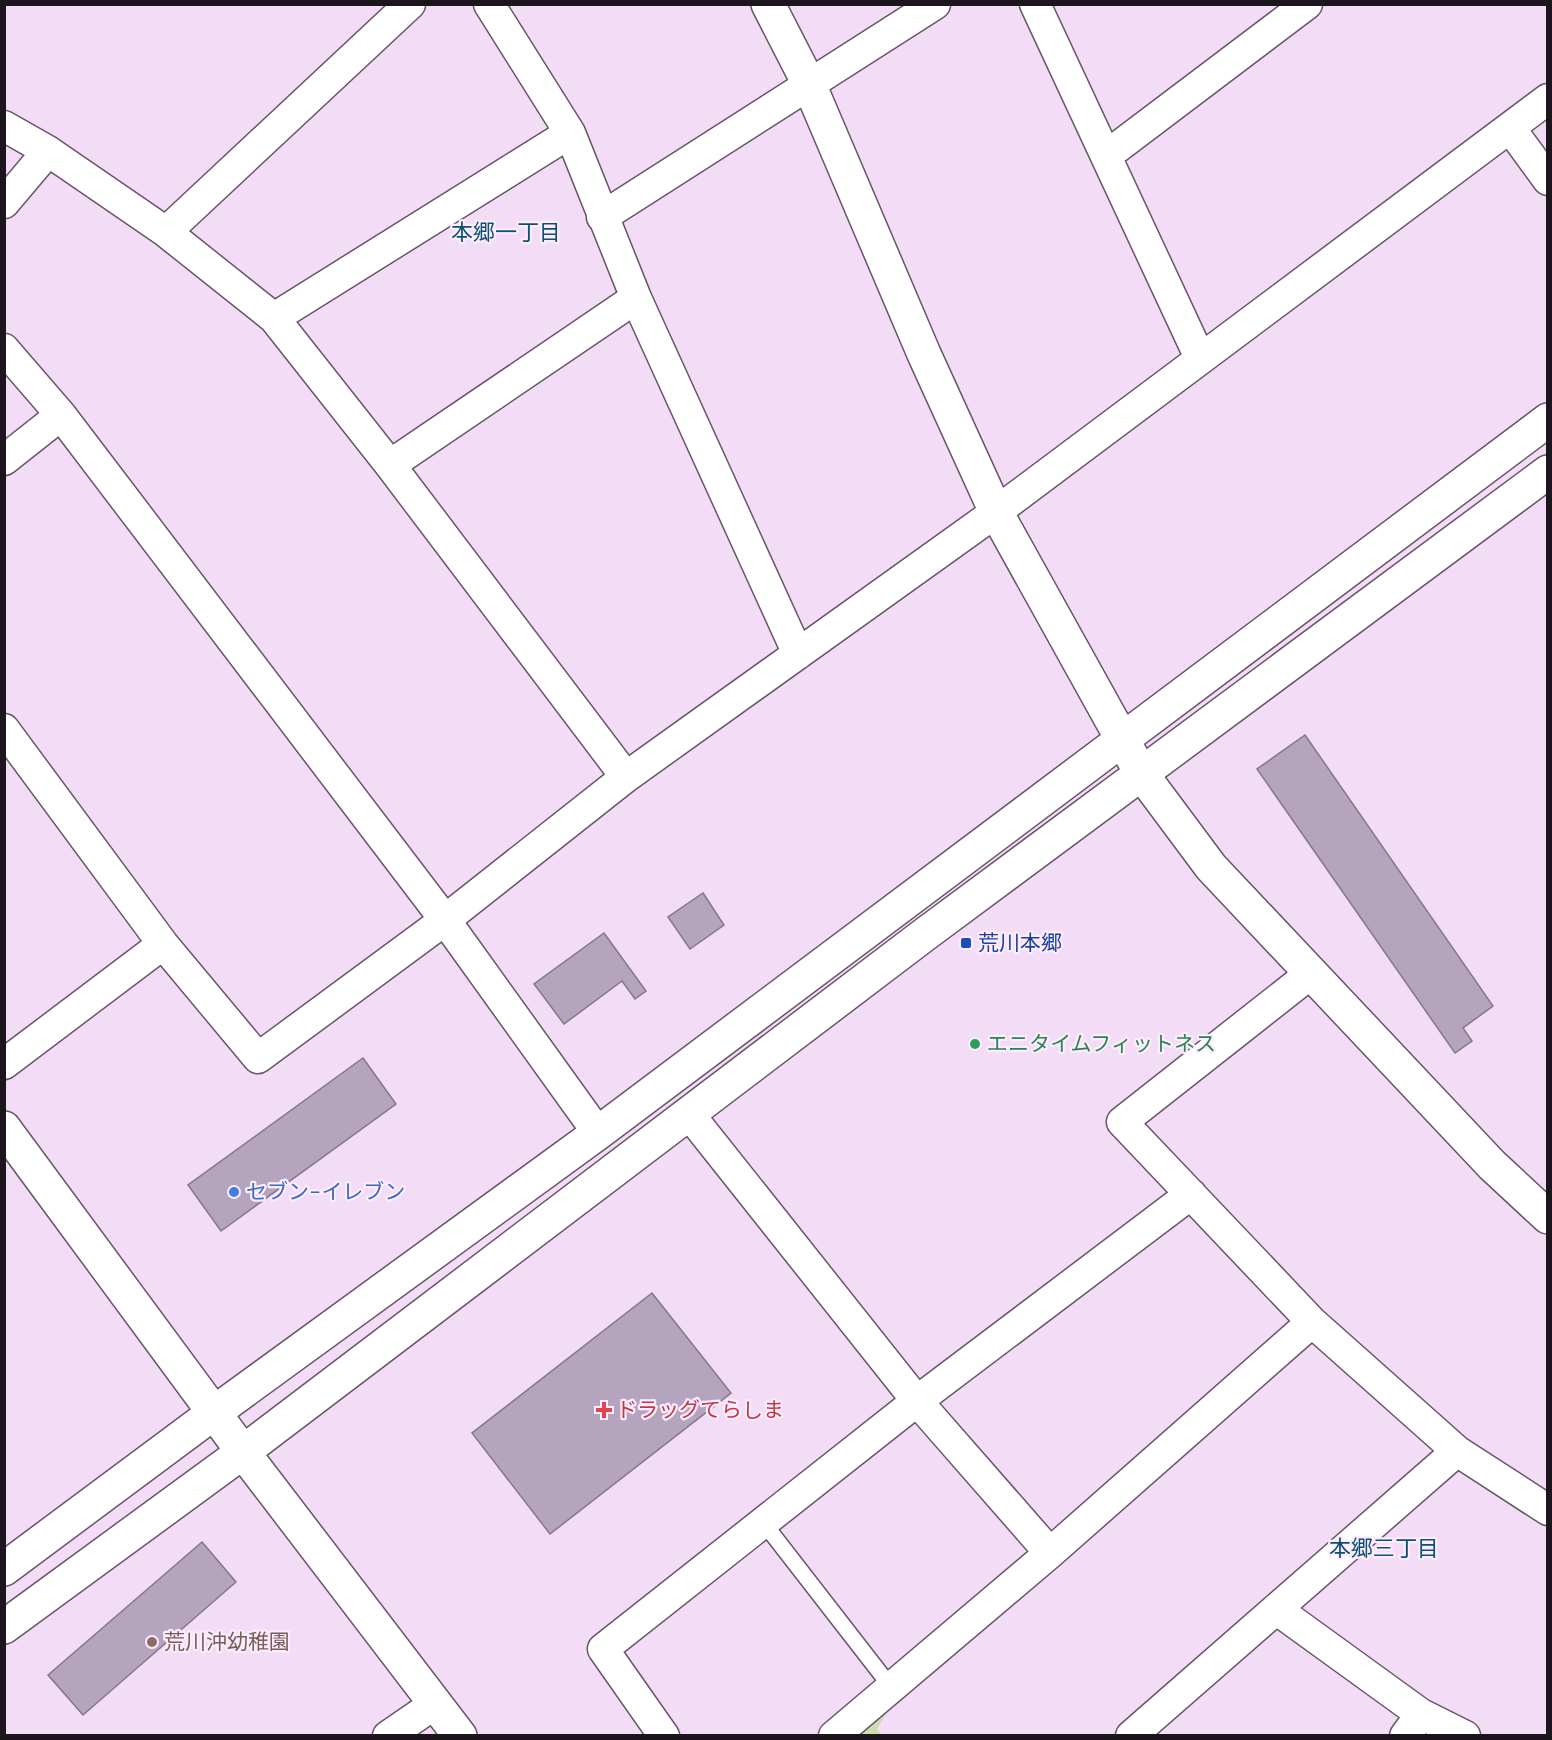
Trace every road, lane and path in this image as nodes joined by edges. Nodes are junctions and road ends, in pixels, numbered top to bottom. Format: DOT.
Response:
graph roads {
  1 [pos="410,4"];
  2 [pos="489,4"];
  3 [pos="768,4"];
  4 [pos="935,4"];
  5 [pos="1035,4"];
  6 [pos="1307,4"];
  7 [pos="808,84"];
  8 [pos="1548,99"];
  9 [pos="4,126"];
  10 [pos="1510,128"];
  11 [pos="570,133"];
  12 [pos="48,151"];
  13 [pos="1106,156"];
  14 [pos="1548,180"];
  15 [pos="4,202"];
  16 [pos="602,217"];
  17 [pos="166,232"];
  18 [pos="636,298"];
  19 [pos="274,318"];
  20 [pos="4,349"];
  21 [pos="1200,357"];
  22 [pos="61,415"];
  23 [pos="1548,420"];
  24 [pos="4,460"];
  25 [pos="390,465"];
  26 [pos="1548,472"];
  27 [pos="996,512"];
  28 [pos="798,654"];
  29 [pos="4,729"];
  30 [pos="1121,738"];
  31 [pos="1141,773"];
  32 [pos="626,777"];
  33 [pos="445,920"];
  34 [pos="163,944"];
  35 [pos="1310,974"];
  36 [pos="4,1064"];
  37 [pos="689,1114"];
  38 [pos="4,1128"];
  39 [pos="598,1133"];
  40 [pos="1191,1194"];
  41 [pos="1548,1216"];
  42 [pos="1312,1323"];
  43 [pos="917,1401"];
  44 [pos="215,1412"];
  45 [pos="1457,1451"];
  46 [pos="243,1452"];
  47 [pos="1548,1510"];
  48 [pos="763,1522"];
  49 [pos="1050,1553"];
  50 [pos="4,1569"];
  51 [pos="1276,1609"];
  52 [pos="4,1627"];
  53 [pos="891,1687"];
  54 [pos="436,1702"];
  55 [pos="1413,1725"];
  56 [pos="388,1736"];
  57 [pos="460,1736"];
  58 [pos="664,1736"];
  59 [pos="834,1736"];
  60 [pos="1131,1736"];
  61 [pos="1465,1736"];
  1 -- 17 [label="street"];
  2 -- 11 [label="street"];
  3 -- 7 [label="street"];
  4 -- 7 [label="street"];
  5 -- 13 [label="street"];
  6 -- 13 [label="street"];
  7 -- 16 [label="street"];
  7 -- 27 [label="street"];
  8 -- 10 [label="street"];
  9 -- 12 [label="street"];
  10 -- 14 [label="street"];
  10 -- 21 [label="street"];
  11 -- 16 [label="street"];
  11 -- 19 [label="street"];
  12 -- 15 [label="street"];
  12 -- 17 [label="street"];
  13 -- 21 [label="street"];
  16 -- 18 [label="street"];
  17 -- 19 [label="street"];
  18 -- 25 [label="street"];
  18 -- 28 [label="street"];
  19 -- 25 [label="street"];
  20 -- 22 [label="street"];
  21 -- 27 [label="street"];
  22 -- 24 [label="street"];
  22 -- 33 [label="street"];
  23 -- 30 [label="street"];
  25 -- 32 [label="street"];
  26 -- 31 [label="street"];
  27 -- 28 [label="street"];
  27 -- 30 [label="street"];
  28 -- 32 [label="street"];
  29 -- 34 [label="street"];
  30 -- 31 [label="street"];
  30 -- 39 [label="street"];
  31 -- 35 [label="street"];
  31 -- 37 [label="street"];
  32 -- 33 [label="street"];
  33 -- 34 [label="street"];
  33 -- 39 [label="street"];
  34 -- 36 [label="street"];
  35 -- 40 [label="street"];
  35 -- 41 [label="street"];
  37 -- 43 [label="street"];
  37 -- 46 [label="street"];
  38 -- 44 [label="street"];
  39 -- 44 [label="street"];
  40 -- 42 [label="street"];
  40 -- 43 [label="street"];
  42 -- 45 [label="street"];
  42 -- 49 [label="street"];
  43 -- 48 [label="street"];
  43 -- 49 [label="street"];
  44 -- 46 [label="street"];
  44 -- 50 [label="street"];
  45 -- 47 [label="street"];
  45 -- 51 [label="street"];
  46 -- 52 [label="street"];
  46 -- 54 [label="street"];
  48 -- 53 [label="lane"];
  48 -- 58 [label="street"];
  49 -- 53 [label="street"];
  51 -- 55 [label="street"];
  51 -- 60 [label="street"];
  53 -- 59 [label="street"];
  54 -- 56 [label="street"];
  54 -- 57 [label="street"];
  55 -- 61 [label="street"];
}
